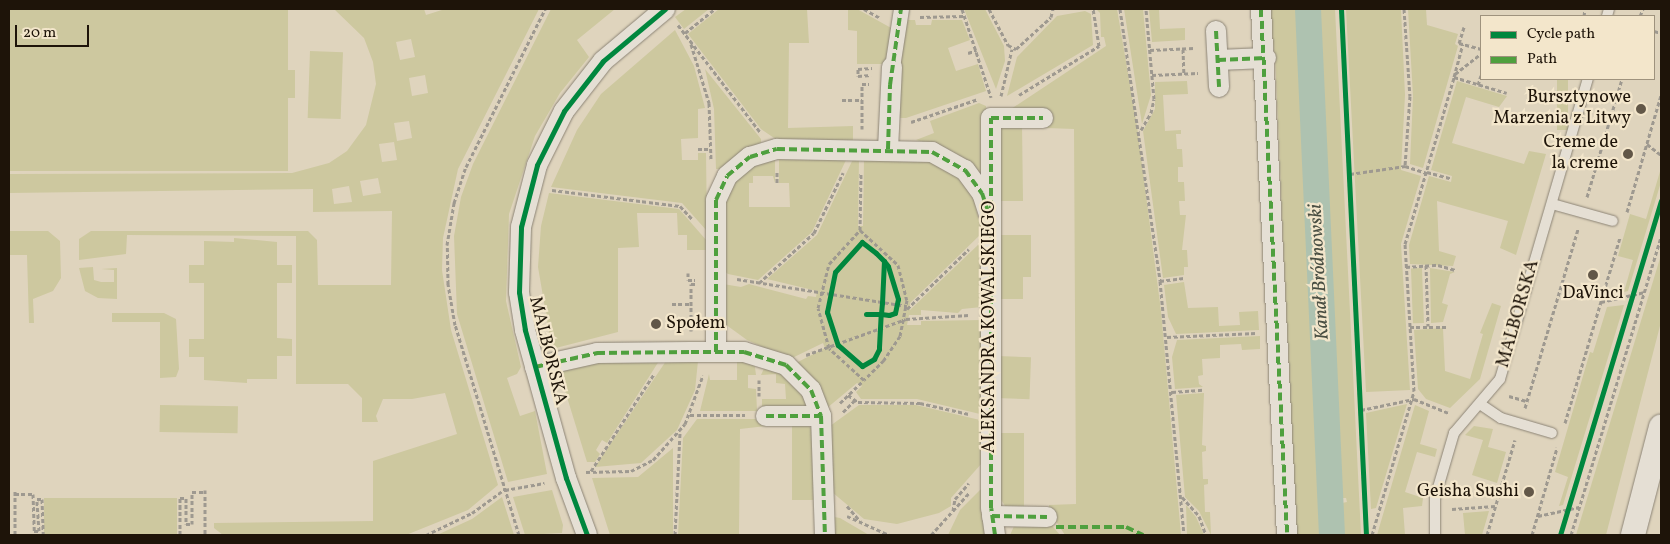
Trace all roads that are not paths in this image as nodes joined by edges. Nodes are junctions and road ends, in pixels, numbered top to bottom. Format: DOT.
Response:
graph roads {
  1 [pos="1261,9"];
  2 [pos="901,13"];
  3 [pos="671,20"];
  4 [pos="1266,58"];
  5 [pos="1218,59"];
  6 [pos="892,67"];
  7 [pos="1588,80"];
  8 [pos="1043,118"];
  9 [pos="888,140"];
  10 [pos="1552,204"];
  11 [pos="1613,221"];
  12 [pos="989,222"];
  13 [pos="711,352"];
  14 [pos="535,367"];
  15 [pos="1480,404"];
  16 [pos="763,416"];
  17 [pos="821,416"];
  18 [pos="1661,426"];
  19 [pos="1552,433"];
  20 [pos="1047,517"];
  21 [pos="994,526"];
  22 [pos="587,535"];
  23 [pos="825,535"];
  24 [pos="1287,535"];
  25 [pos="1435,535"];
  26 [pos="1633,535"];
  1 -- 4 [label="street"];
  2 -- 6 [label="street"];
  3 -- 14 [label="street, MALBORSKA"];
  4 -- 5 [label="street"];
  4 -- 24 [label="street"];
  6 -- 9 [label="street"];
  7 -- 10 [label="lane, MALBORSKA"];
  8 -- 12 [label="street, ALEKSANDRA KOWALSKIEGO"];
  9 -- 12 [label="street"];
  9 -- 13 [label="street"];
  10 -- 11 [label="lane"];
  10 -- 15 [label="lane, MALBORSKA"];
  12 -- 21 [label="street, ALEKSANDRA KOWALSKIEGO"];
  13 -- 14 [label="street"];
  13 -- 17 [label="street"];
  14 -- 22 [label="street, MALBORSKA"];
  15 -- 19 [label="lane"];
  15 -- 25 [label="lane, MALBORSKA"];
  16 -- 17 [label="street"];
  17 -- 23 [label="street"];
  18 -- 26 [label="street"];
  20 -- 21 [label="street"];
}
